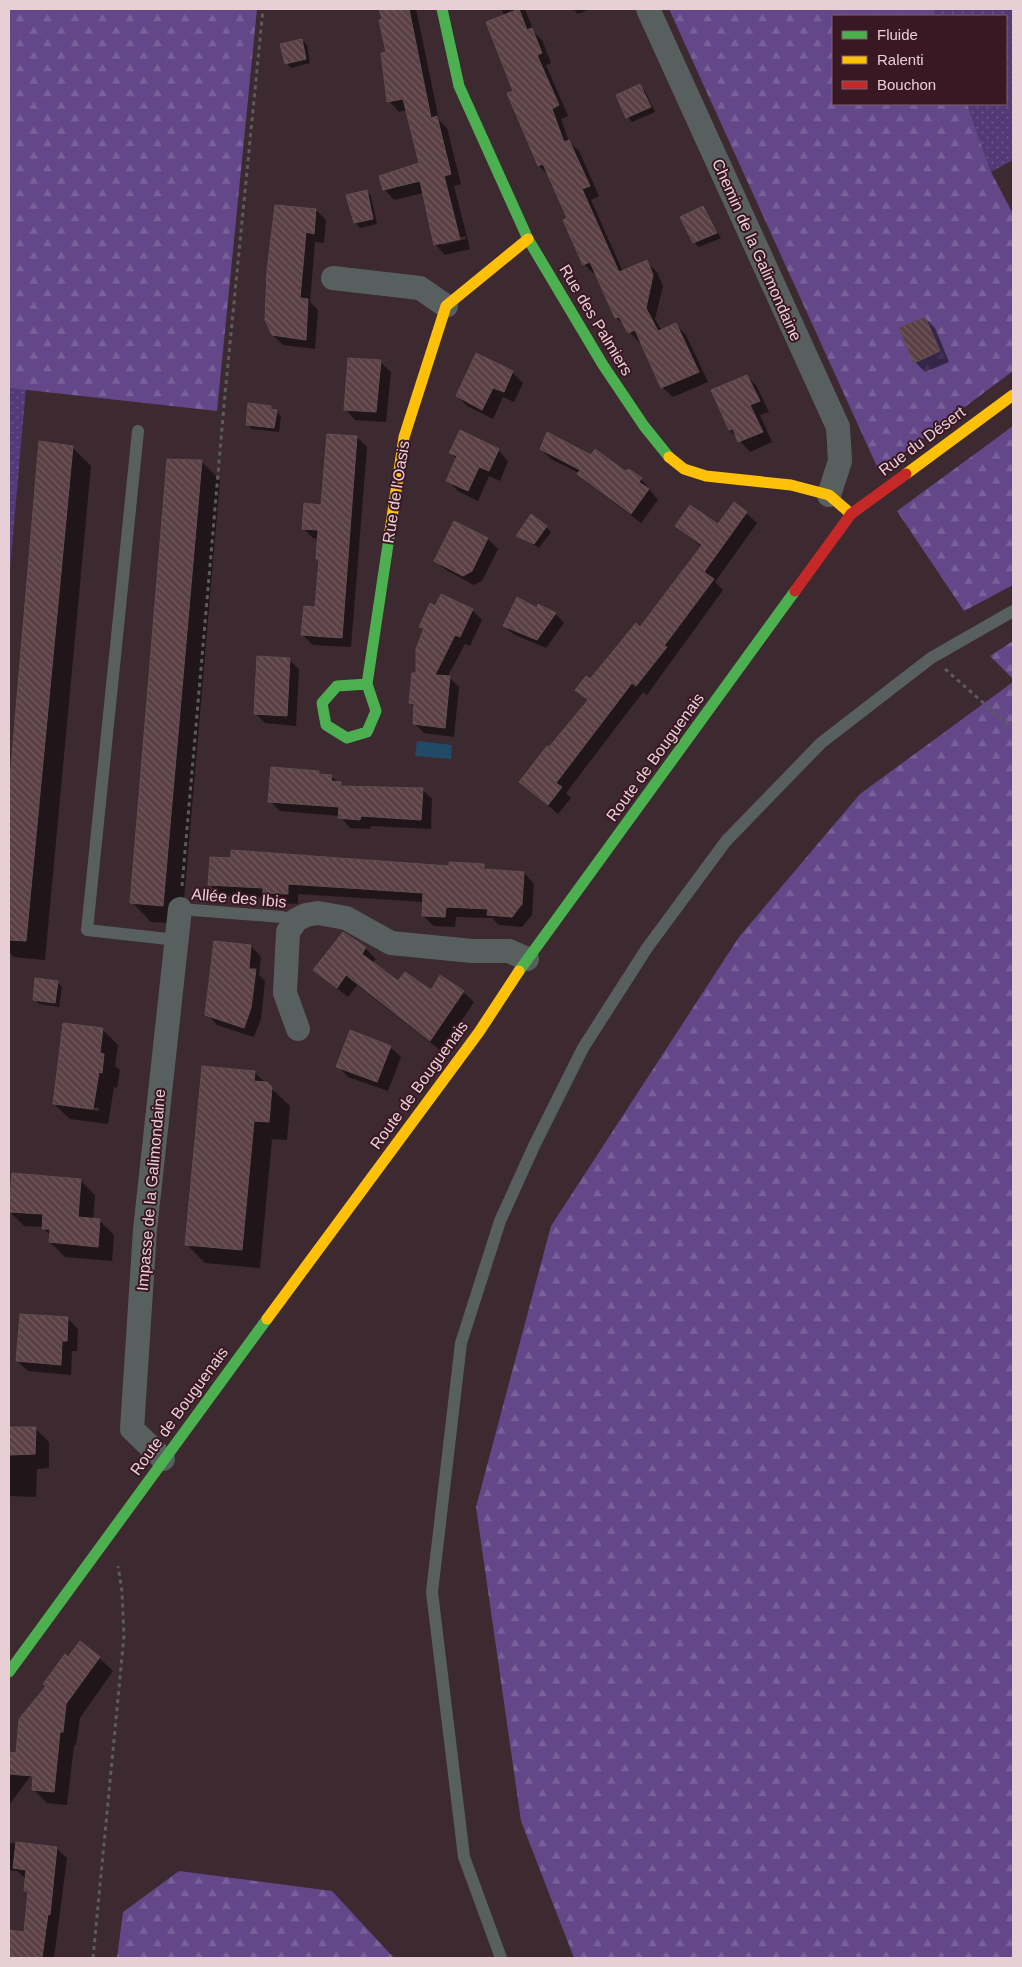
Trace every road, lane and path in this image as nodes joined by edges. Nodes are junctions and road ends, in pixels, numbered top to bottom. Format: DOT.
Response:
graph roads {
  1 [pos="263,9"];
  2 [pos="442,9"];
  3 [pos="648,9"];
  4 [pos="528,239"];
  5 [pos="333,278"];
  6 [pos="446,306"];
  7 [pos="1013,395"];
  8 [pos="138,431"];
  9 [pos="829,495"];
  10 [pos="851,514"];
  11 [pos="1013,611"];
  12 [pos="932,658"];
  13 [pos="367,684"];
  14 [pos="1013,728"];
  15 [pos="180,909"];
  16 [pos="296,920"];
  17 [pos="176,940"];
  18 [pos="527,959"];
  19 [pos="298,1029"];
  20 [pos="163,1458"];
  21 [pos="111,1532"];
  22 [pos="9,1672"];
  23 [pos="93,1958"];
  24 [pos="501,1958"];
  1 -- 15 [label="path"];
  2 -- 4 [label="street, Rue des Palmiers"];
  3 -- 9 [label="street, Chemin de la Galimondaine"];
  4 -- 6 [label="street"];
  4 -- 9 [label="street, Rue des Palmiers"];
  5 -- 6 [label="street"];
  6 -- 13 [label="street, Rue de l'Oasis"];
  7 -- 10 [label="street, Rue du Désert"];
  8 -- 17 [label="lane"];
  9 -- 10 [label="street, Rue des Palmiers"];
  10 -- 18 [label="street, Route de Bouguenais"];
  11 -- 12 [label="lane"];
  12 -- 14 [label="path"];
  12 -- 24 [label="lane"];
  13 -- 13 [label="street, Rue de l'Oasis"];
  15 -- 16 [label="lane, Allée des Ibis"];
  15 -- 17 [label="street, Impasse de la Galimondaine"];
  16 -- 18 [label="street"];
  16 -- 19 [label="street"];
  17 -- 20 [label="street, Impasse de la Galimondaine"];
  18 -- 20 [label="street, Route de Bouguenais"];
  20 -- 21 [label="street, Route de Bouguenais"];
  21 -- 22 [label="street, Route de Bouguenais"];
  21 -- 23 [label="path"];
}
